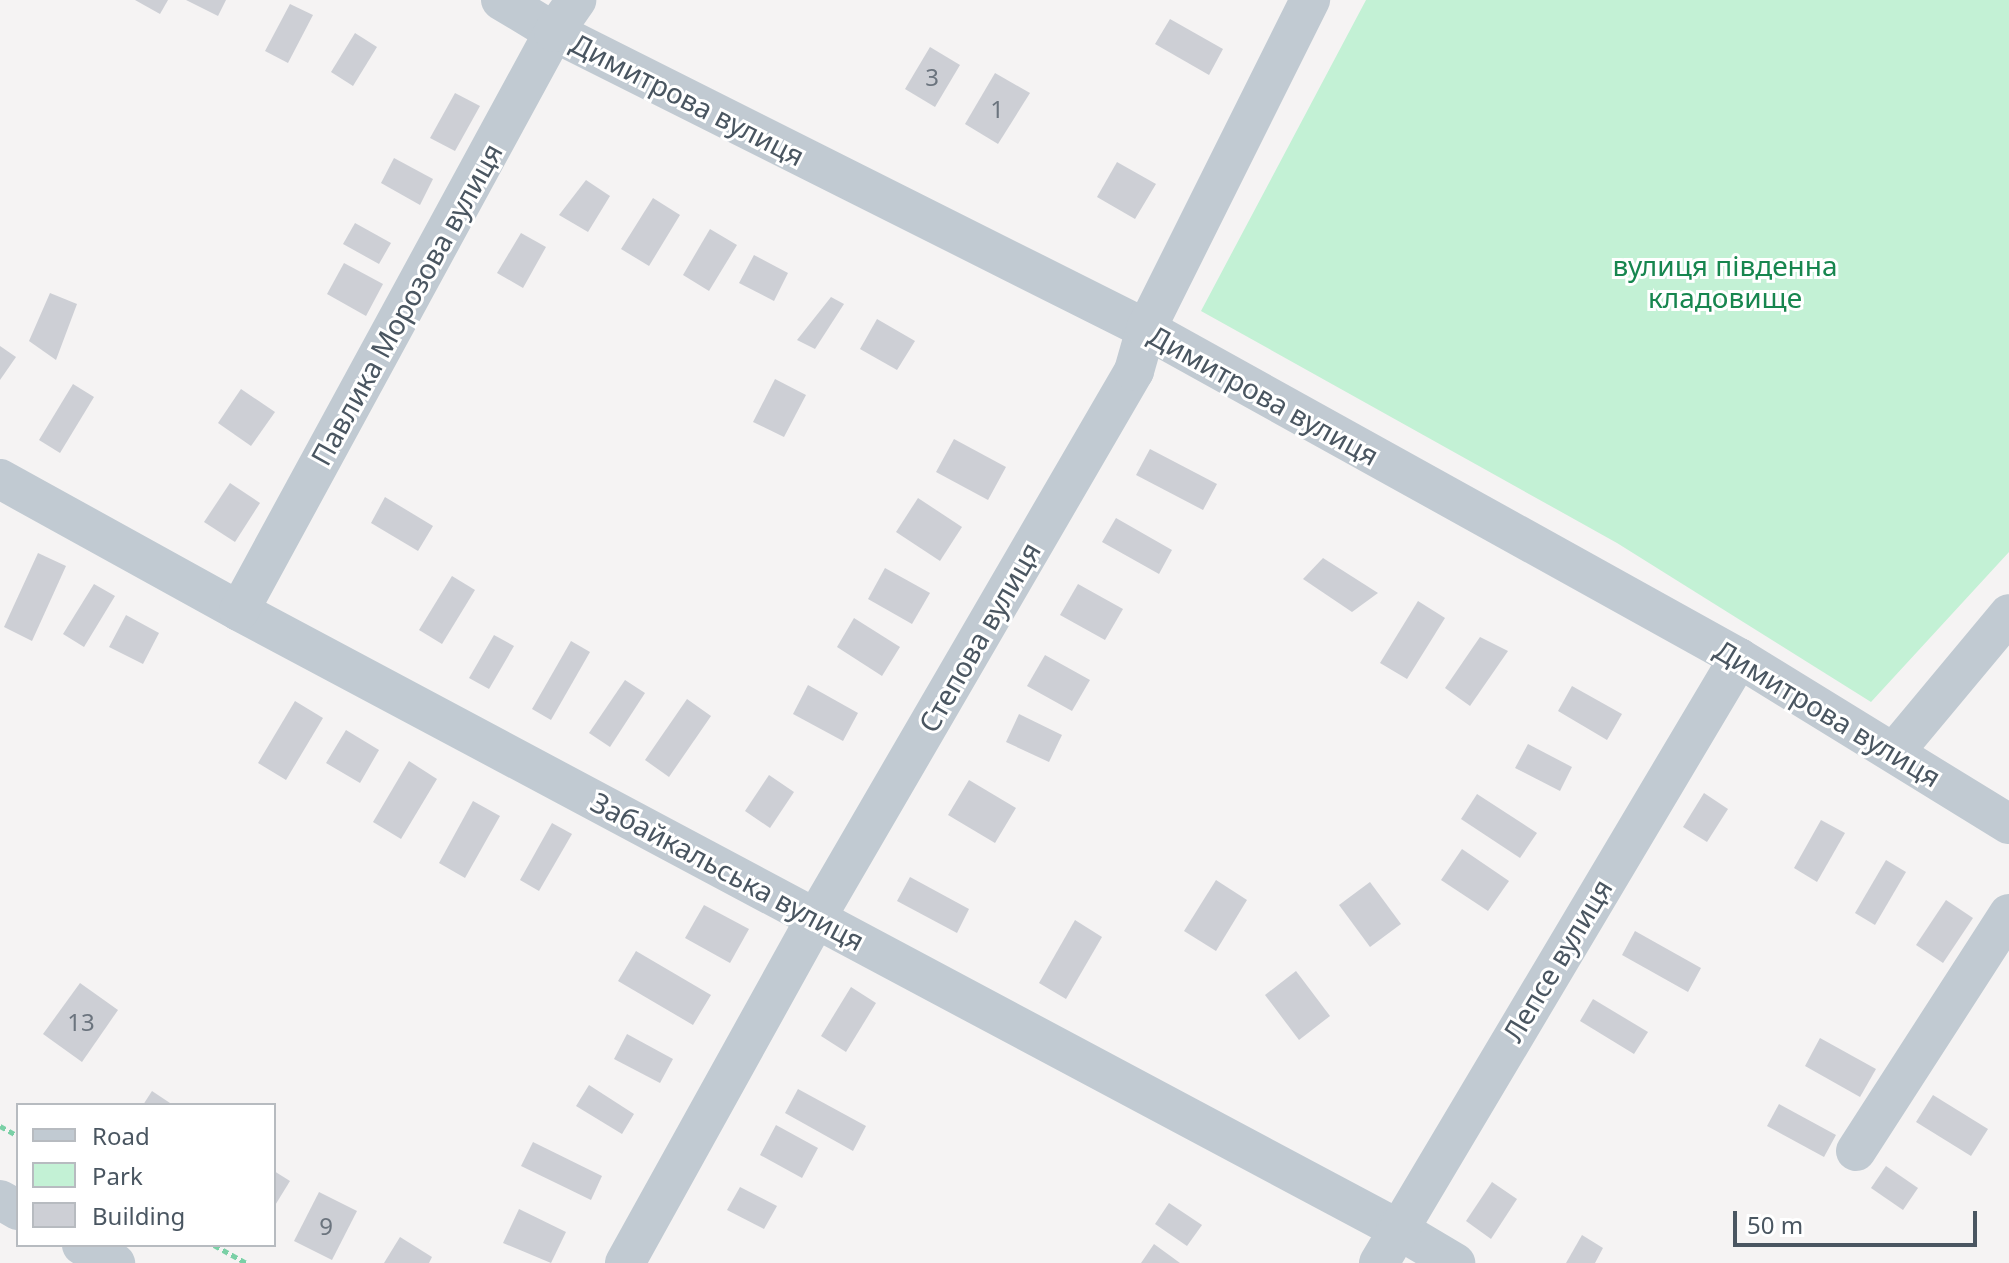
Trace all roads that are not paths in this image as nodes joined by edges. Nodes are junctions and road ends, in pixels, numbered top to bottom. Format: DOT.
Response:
graph roads {
  1 [pos="501,0"];
  2 [pos="1310,0"];
  3 [pos="565,16"];
  4 [pos="1146,329"];
  5 [pos="0,479"];
  6 [pos="239,611"];
  7 [pos="2009,614"];
  8 [pos="1739,658"];
  9 [pos="1895,751"];
  10 [pos="2009,824"];
  11 [pos="2009,914"];
  12 [pos="816,918"];
  13 [pos="1856,1151"];
  14 [pos="1388,1246"];
  15 [pos="86,1247"];
  16 [pos="115,1263"];
  17 [pos="625,1263"];
  18 [pos="1455,1263"];
  1 -- 3 [label="street, Димитрова вулиця"];
  2 -- 4 [label="street, Степова вулиця"];
  3 -- 4 [label="street, Димитрова вулиця"];
  3 -- 6 [label="street, Павлика Морозова вулиця"];
  4 -- 8 [label="street, Димитрова вулиця"];
  4 -- 12 [label="street, Степова вулиця"];
  5 -- 6 [label="street, Забайкальська вулиця"];
  6 -- 12 [label="street, Забайкальська вулиця"];
  7 -- 9 [label="street"];
  8 -- 9 [label="street, Димитрова вулиця"];
  8 -- 14 [label="street, Лепсе вулиця"];
  9 -- 10 [label="street, Димитрова вулиця"];
  11 -- 13 [label="street"];
  12 -- 14 [label="street, Забайкальська вулиця"];
  12 -- 17 [label="street, Степова вулиця"];
  14 -- 18 [label="street, Забайкальська вулиця"];
  15 -- 16 [label="street"];
}
